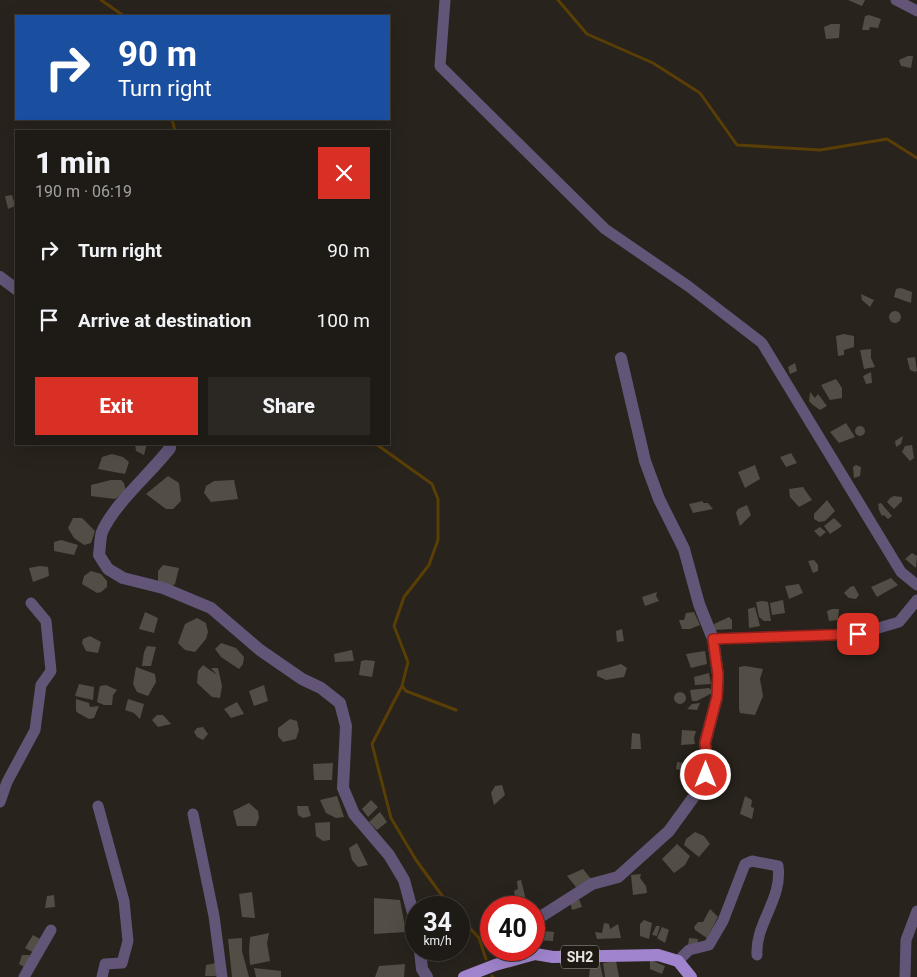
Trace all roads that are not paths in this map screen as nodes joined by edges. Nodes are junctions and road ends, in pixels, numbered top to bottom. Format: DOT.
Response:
graph roads {
  1 [pos="445,0"];
  2 [pos="896,0"];
  3 [pos="917,11"];
  4 [pos="0,277"];
  5 [pos="15,288"];
  6 [pos="621,358"];
  7 [pos="169,445"];
  8 [pos="917,585"];
  9 [pos="917,600"];
  10 [pos="31,603"];
  11 [pos="713,639"];
  12 [pos="0,802"];
  13 [pos="98,806"];
  14 [pos="192,814"];
  15 [pos="408,896"];
  16 [pos="917,911"];
  17 [pos="545,915"];
  18 [pos="51,930"];
  19 [pos="757,955"];
  20 [pos="545,956"];
  21 [pos="421,961"];
  22 [pos="500,961"];
  23 [pos="678,961"];
  24 [pos="24,977"];
  25 [pos="102,977"];
  26 [pos="222,977"];
  27 [pos="427,977"];
  28 [pos="464,977"];
  29 [pos="691,977"];
  30 [pos="905,977"];
  1 -- 8 [label="street"];
  2 -- 3 [label="street"];
  4 -- 5 [label="street"];
  6 -- 11 [label="street"];
  7 -- 15 [label="street"];
  9 -- 11 [label="street"];
  10 -- 12 [label="street"];
  11 -- 17 [label="street"];
  13 -- 25 [label="street"];
  14 -- 26 [label="street"];
  16 -- 30 [label="street"];
  18 -- 24 [label="street"];
  19 -- 23 [label="street"];
  20 -- 23 [label="main road, SH2"];
  21 -- 27 [label="street"];
  22 -- 28 [label="main road, SH2"];
  23 -- 29 [label="main road"];
}
